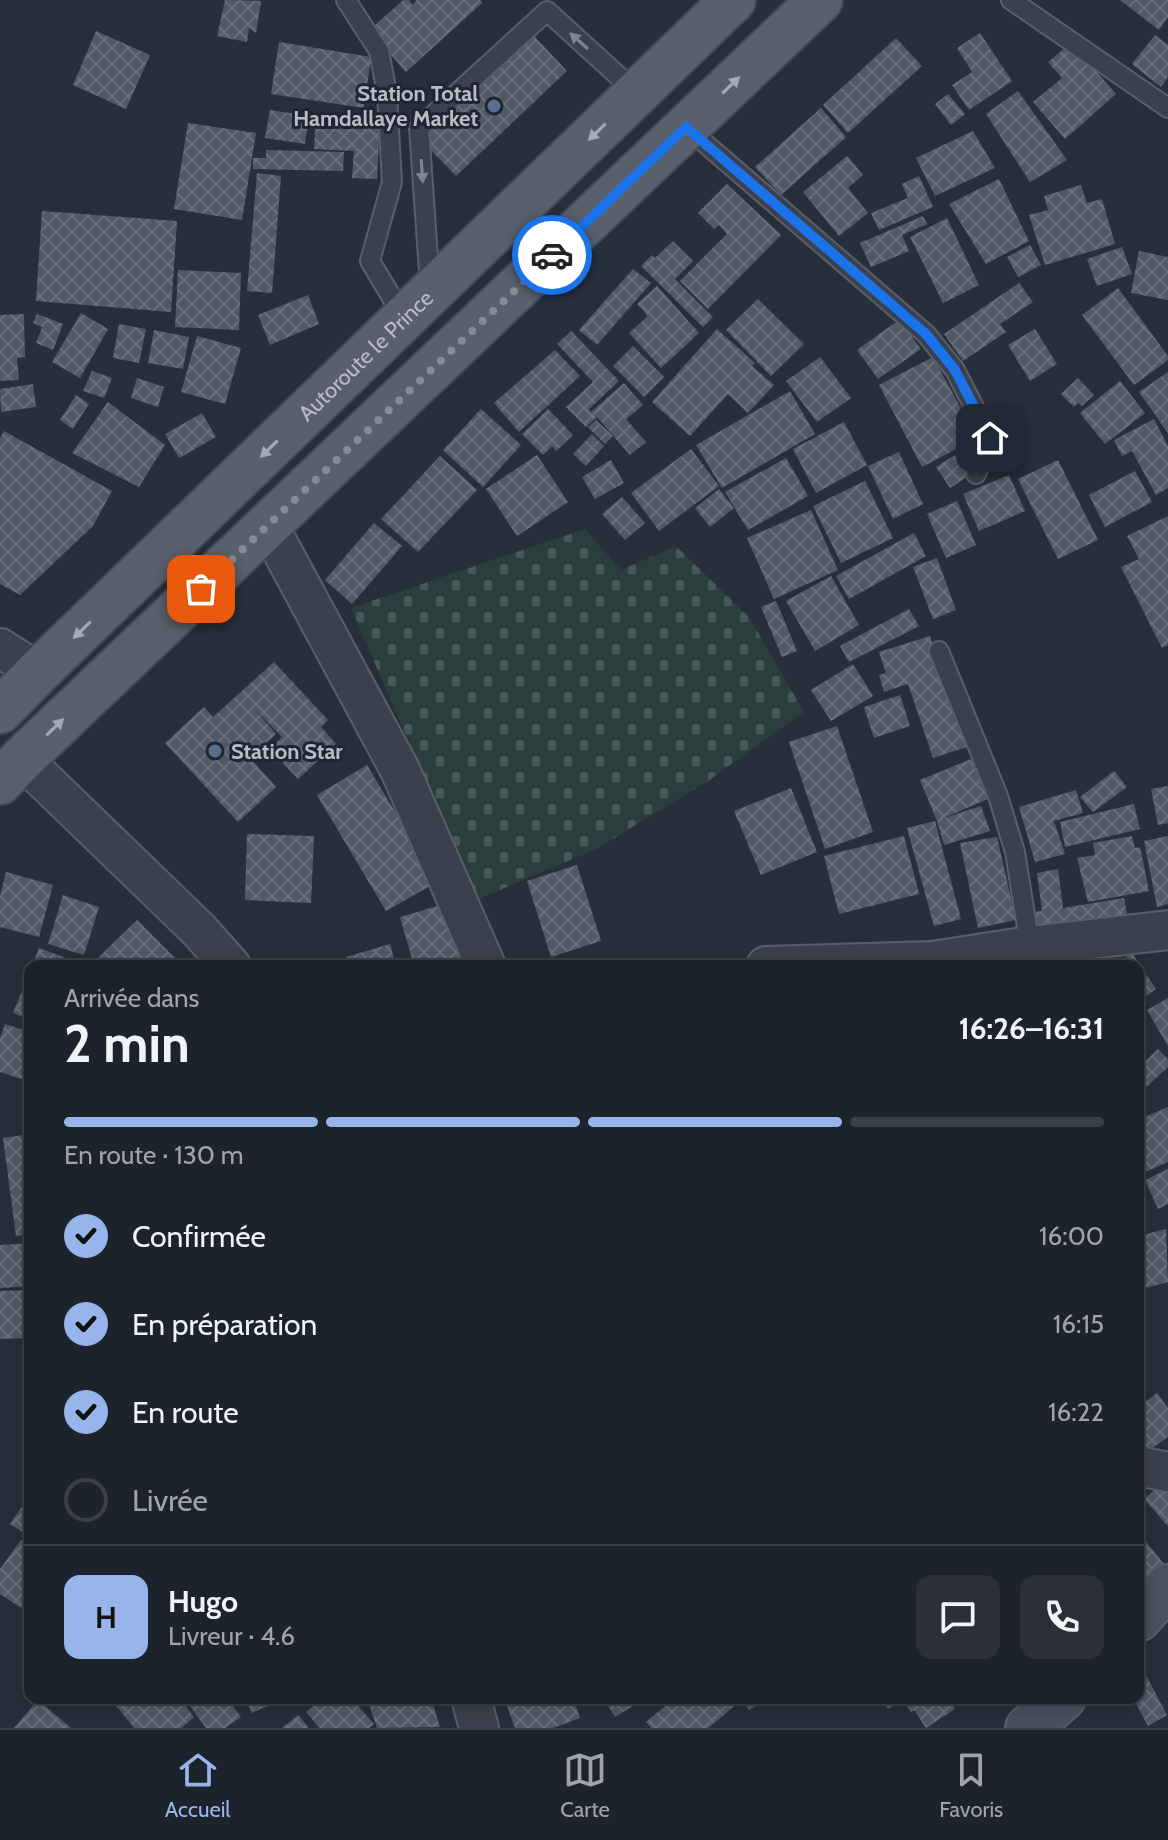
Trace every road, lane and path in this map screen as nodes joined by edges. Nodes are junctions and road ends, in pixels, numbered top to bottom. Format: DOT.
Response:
graph roads {
  1 [pos="346,0"];
  2 [pos="733,0"];
  3 [pos="820,0"];
  4 [pos="1011,0"];
  5 [pos="637,93"];
  6 [pos="1168,108"];
  7 [pos="686,127"];
  8 [pos="417,306"];
  9 [pos="976,474"];
  10 [pos="268,525"];
  11 [pos="0,648"];
  12 [pos="939,651"];
  13 [pos="38,672"];
  14 [pos="0,711"];
  15 [pos="11,770"];
  16 [pos="1168,930"];
  17 [pos="1030,946"];
  18 [pos="226,960"];
  19 [pos="483,960"];
  20 [pos="939,960"];
  21 [pos="1144,1467"];
  22 [pos="1168,1472"];
  23 [pos="1168,1587"];
  24 [pos="1144,1613"];
  25 [pos="473,1704"];
  26 [pos="1056,1704"];
  27 [pos="479,1728"];
  28 [pos="1028,1728"];
  1 -- 8 [label="lane"];
  2 -- 5 [label="main road, Autoroute le Prince"];
  7 -- 3 [label="main road, one-way"];
  4 -- 6 [label="lane"];
  5 -- 8 [label="main road, Autoroute le Prince, one-way"];
  5 -- 8 [label="lane, one-way"];
  7 -- 9 [label="lane"];
  7 -- 10 [label="main road"];
  8 -- 13 [label="main road, Autoroute le Prince, one-way"];
  15 -- 10 [label="main road, one-way"];
  10 -- 19 [label="street"];
  11 -- 13 [label="street"];
  12 -- 17 [label="lane"];
  13 -- 14 [label="main road, Autoroute le Prince"];
  15 -- 18 [label="street"];
  16 -- 17 [label="street"];
  17 -- 20 [label="street"];
  21 -- 22 [label="street"];
  23 -- 24 [label="street"];
  25 -- 27 [label="street"];
  26 -- 28 [label="street"];
}
